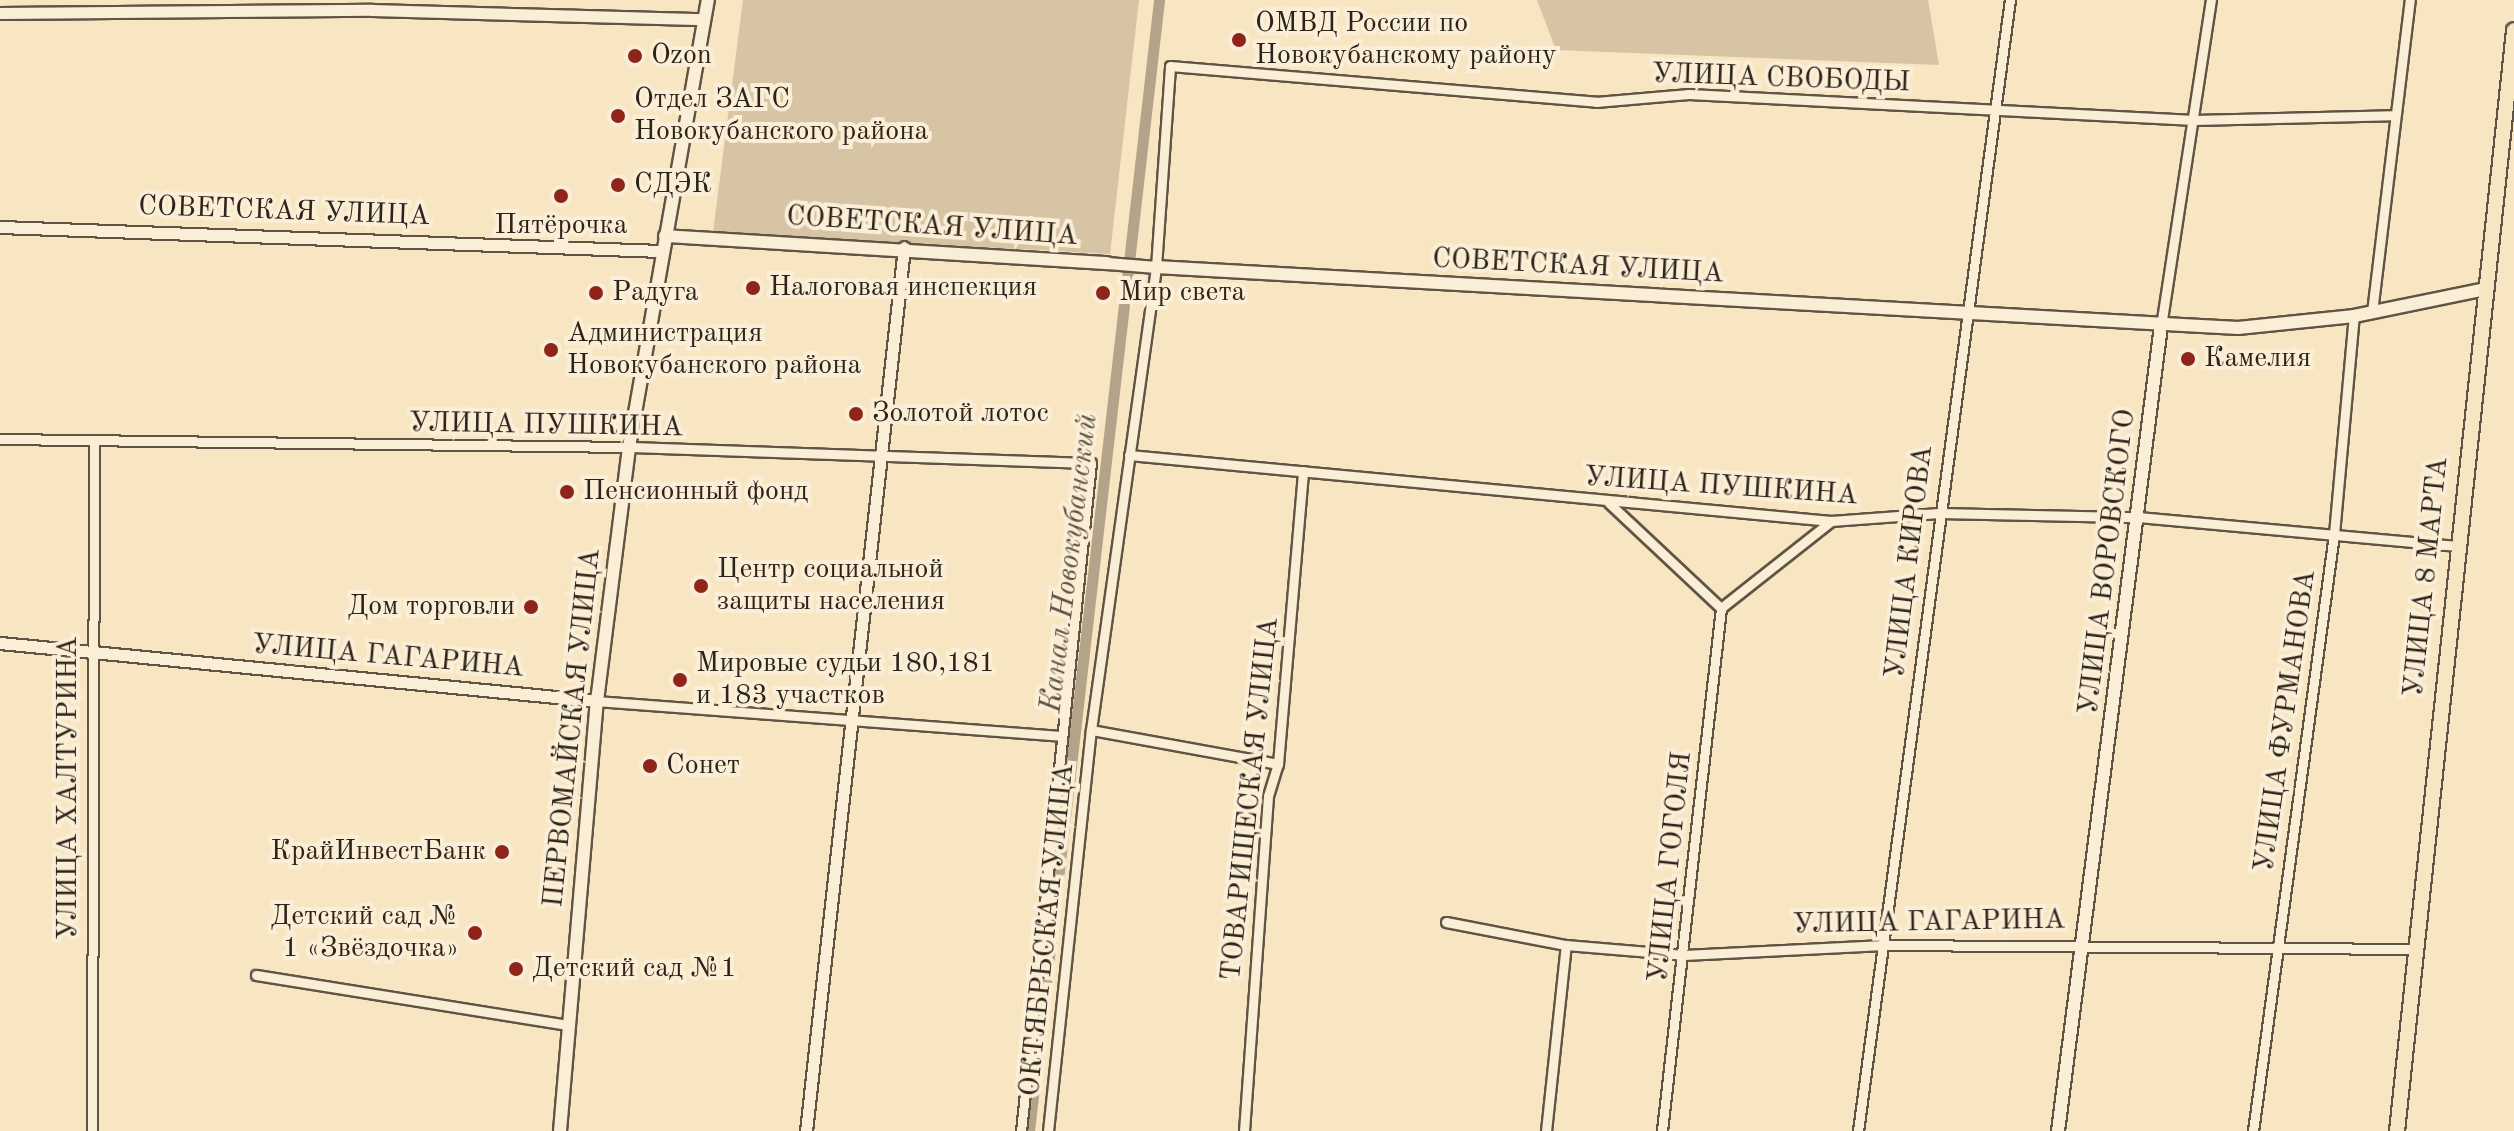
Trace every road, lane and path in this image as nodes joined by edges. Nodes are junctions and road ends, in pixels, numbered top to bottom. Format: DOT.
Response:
graph roads {
  1 [pos="708,0"];
  2 [pos="2010,0"];
  3 [pos="2211,0"];
  4 [pos="2410,0"];
  5 [pos="0,13"];
  6 [pos="704,19"];
  7 [pos="2514,30"];
  8 [pos="1170,66"];
  9 [pos="1993,110"];
  10 [pos="2392,115"];
  11 [pos="2194,120"];
  12 [pos="0,227"];
  13 [pos="665,236"];
  14 [pos="904,247"];
  15 [pos="662,251"];
  16 [pos="1107,263"];
  17 [pos="1156,267"];
  18 [pos="2486,289"];
  19 [pos="2372,312"];
  20 [pos="2354,316"];
  21 [pos="1965,317"];
  22 [pos="2161,326"];
  23 [pos="0,439"];
  24 [pos="94,445"];
  25 [pos="629,447"];
  26 [pos="1129,455"];
  27 [pos="884,458"];
  28 [pos="1091,463"];
  29 [pos="1303,471"];
  30 [pos="1609,503"];
  31 [pos="1939,513"];
  32 [pos="2138,517"];
  33 [pos="1831,521"];
  34 [pos="2334,534"];
  35 [pos="2455,546"];
  36 [pos="1721,608"];
  37 [pos="0,643"];
  38 [pos="91,653"];
  39 [pos="597,701"];
  40 [pos="849,718"];
  41 [pos="1091,730"];
  42 [pos="1060,736"];
  43 [pos="1278,764"];
  44 [pos="1446,922"];
  45 [pos="2277,944"];
  46 [pos="1566,945"];
  47 [pos="1884,945"];
  48 [pos="2087,945"];
  49 [pos="2416,949"];
  50 [pos="1684,955"];
  51 [pos="256,975"];
  52 [pos="568,1025"];
  53 [pos="92,1131"];
  54 [pos="560,1131"];
  55 [pos="806,1131"];
  56 [pos="1021,1131"];
  57 [pos="1048,1131"];
  58 [pos="1244,1131"];
  59 [pos="1546,1131"];
  60 [pos="1662,1131"];
  61 [pos="1858,1131"];
  62 [pos="2058,1131"];
  63 [pos="2253,1131"];
  64 [pos="2397,1131"];
  1 -- 6 [label="main road, ПЕРВОМАЙСКАЯ УЛИЦА"];
  2 -- 9 [label="street, УЛИЦА КИРОВА"];
  3 -- 11 [label="street, УЛИЦА ВОРОВСКОГО"];
  4 -- 10 [label="street"];
  5 -- 6 [label="street"];
  6 -- 13 [label="main road, ПЕРВОМАЙСКАЯ УЛИЦА"];
  7 -- 18 [label="main road, УЛИЦА 8 МАРТА"];
  8 -- 9 [label="street, УЛИЦА СВОБОДЫ"];
  8 -- 17 [label="street, ОКТЯБРЬСКАЯ УЛИЦА"];
  9 -- 11 [label="street, УЛИЦА СВОБОДЫ"];
  9 -- 21 [label="street, УЛИЦА КИРОВА"];
  10 -- 11 [label="street, УЛИЦА СВОБОДЫ"];
  10 -- 19 [label="street"];
  11 -- 22 [label="street, УЛИЦА ВОРОВСКОГО"];
  12 -- 15 [label="street, СОВЕТСКАЯ УЛИЦА"];
  13 -- 14 [label="main road, СОВЕТСКАЯ УЛИЦА"];
  13 -- 15 [label="main road, ПЕРВОМАЙСКАЯ УЛИЦА"];
  14 -- 16 [label="main road, СОВЕТСКАЯ УЛИЦА"];
  14 -- 27 [label="street"];
  15 -- 25 [label="main road, ПЕРВОМАЙСКАЯ УЛИЦА"];
  16 -- 17 [label="street, СОВЕТСКАЯ УЛИЦА"];
  17 -- 21 [label="main road, СОВЕТСКАЯ УЛИЦА"];
  17 -- 26 [label="street, ОКТЯБРЬСКАЯ УЛИЦА"];
  18 -- 19 [label="main road, СОВЕТСКАЯ УЛИЦА"];
  18 -- 35 [label="main road, УЛИЦА 8 МАРТА"];
  19 -- 20 [label="main road, СОВЕТСКАЯ УЛИЦА"];
  20 -- 22 [label="main road, СОВЕТСКАЯ УЛИЦА"];
  20 -- 34 [label="street, УЛИЦА ФУРМАНОВА"];
  21 -- 22 [label="main road, СОВЕТСКАЯ УЛИЦА"];
  21 -- 31 [label="street, УЛИЦА КИРОВА"];
  22 -- 32 [label="main road, УЛИЦА ВОРОВСКОГО"];
  23 -- 24 [label="street, УЛИЦА ПУШКИНА"];
  24 -- 25 [label="street, УЛИЦА ПУШКИНА"];
  24 -- 38 [label="street, УЛИЦА ХАЛТУРИНА"];
  25 -- 27 [label="street, УЛИЦА ПУШКИНА"];
  25 -- 39 [label="main road, ПЕРВОМАЙСКАЯ УЛИЦА"];
  26 -- 29 [label="street, УЛИЦА ПУШКИНА"];
  26 -- 41 [label="street, ОКТЯБРЬСКАЯ УЛИЦА"];
  27 -- 28 [label="street, УЛИЦА ПУШКИНА"];
  27 -- 40 [label="street"];
  28 -- 42 [label="street, ОКТЯБРЬСКАЯ УЛИЦА"];
  29 -- 30 [label="street, УЛИЦА ПУШКИНА"];
  29 -- 43 [label="street, ТОВАРИЩЕСКАЯ УЛИЦА"];
  30 -- 33 [label="street, УЛИЦА ПУШКИНА"];
  30 -- 36 [label="street"];
  31 -- 32 [label="street, УЛИЦА ПУШКИНА"];
  31 -- 33 [label="street, УЛИЦА ПУШКИНА"];
  31 -- 47 [label="street, УЛИЦА КИРОВА"];
  32 -- 34 [label="street, УЛИЦА ПУШКИНА"];
  32 -- 48 [label="main road, УЛИЦА ВОРОВСКОГО"];
  33 -- 36 [label="street"];
  34 -- 35 [label="street, УЛИЦА ПУШКИНА"];
  34 -- 45 [label="street, УЛИЦА ФУРМАНОВА"];
  35 -- 49 [label="main road, УЛИЦА 8 МАРТА"];
  36 -- 50 [label="street, УЛИЦА ГОГОЛЯ"];
  37 -- 38 [label="street, УЛИЦА ГАГАРИНА"];
  38 -- 39 [label="street, УЛИЦА ГАГАРИНА"];
  38 -- 53 [label="street, УЛИЦА ХАЛТУРИНА"];
  39 -- 40 [label="street, УЛИЦА ГАГАРИНА"];
  39 -- 52 [label="main road, ПЕРВОМАЙСКАЯ УЛИЦА"];
  40 -- 42 [label="street, УЛИЦА ГАГАРИНА"];
  40 -- 55 [label="street"];
  41 -- 43 [label="street"];
  41 -- 57 [label="street, ОКТЯБРЬСКАЯ УЛИЦА"];
  42 -- 56 [label="street, ОКТЯБРЬСКАЯ УЛИЦА"];
  43 -- 58 [label="street, ТОВАРИЩЕСКАЯ УЛИЦА"];
  44 -- 46 [label="street, УЛИЦА ГАГАРИНА"];
  45 -- 48 [label="street, УЛИЦА ГАГАРИНА"];
  45 -- 49 [label="street, УЛИЦА ГАГАРИНА"];
  45 -- 63 [label="street, УЛИЦА ФУРМАНОВА"];
  46 -- 50 [label="street, УЛИЦА ГАГАРИНА"];
  46 -- 59 [label="street"];
  47 -- 48 [label="street, УЛИЦА ГАГАРИНА"];
  47 -- 50 [label="street, УЛИЦА ГАГАРИНА"];
  47 -- 61 [label="street, УЛИЦА КИРОВА"];
  48 -- 62 [label="main road, УЛИЦА ВОРОВСКОГО"];
  49 -- 64 [label="main road, УЛИЦА 8 МАРТА"];
  50 -- 60 [label="street, УЛИЦА ГОГОЛЯ"];
  51 -- 52 [label="street"];
  52 -- 54 [label="main road, ПЕРВОМАЙСКАЯ УЛИЦА"];
}
